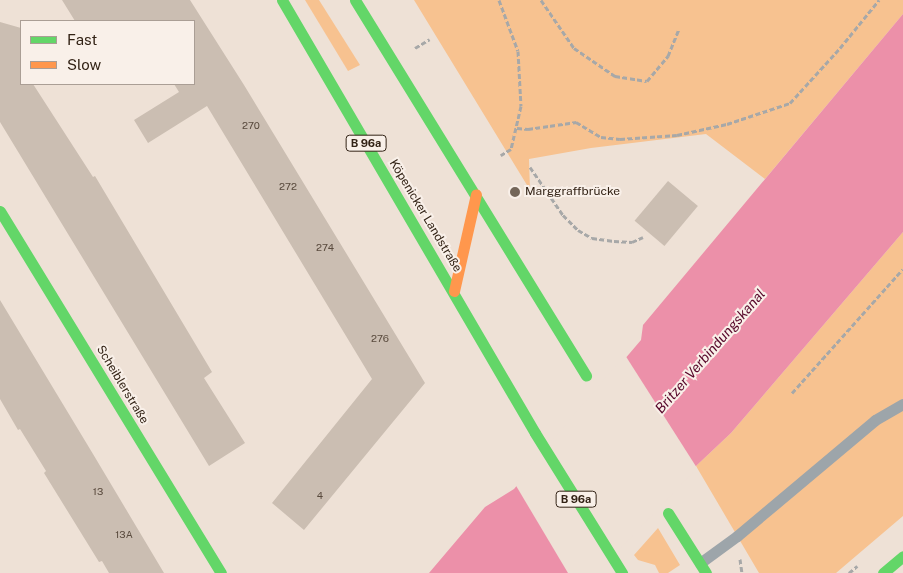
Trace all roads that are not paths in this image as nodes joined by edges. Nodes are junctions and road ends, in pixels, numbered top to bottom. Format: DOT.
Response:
graph roads {
  1 [pos="282,0"];
  2 [pos="355,0"];
  3 [pos="476,194"];
  4 [pos="0,211"];
  5 [pos="454,291"];
  6 [pos="586,376"];
  7 [pos="903,404"];
  8 [pos="668,513"];
  9 [pos="903,556"];
  10 [pos="703,568"];
  11 [pos="620,570"];
  12 [pos="221,573"];
  13 [pos="883,573"];
  1 -- 5 [label="main road, Köpenicker Landstraße / B 96a"];
  2 -- 3 [label="main road"];
  3 -- 5 [label="main road, Köpenicker Landstraße"];
  3 -- 6 [label="main road"];
  4 -- 12 [label="main road, Scheiblerstraße"];
  5 -- 11 [label="main road, Köpenicker Landstraße / B 96a"];
  7 -- 10 [label="lane"];
  8 -- 10 [label="main road"];
  9 -- 13 [label="main road"];
}
